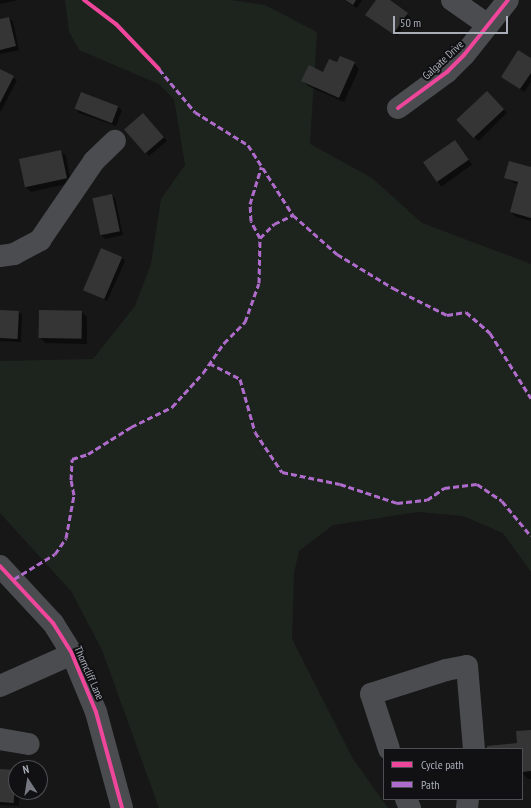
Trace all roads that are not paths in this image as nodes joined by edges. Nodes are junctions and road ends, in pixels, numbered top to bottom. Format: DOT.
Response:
graph roads {
  1 [pos="452,0"];
  2 [pos="508,0"];
  3 [pos="488,25"];
  4 [pos="398,108"];
  5 [pos="115,141"];
  6 [pos="0,256"];
  7 [pos="0,566"];
  8 [pos="72,654"];
  9 [pos="0,686"];
  10 [pos="0,739"];
  11 [pos="29,744"];
  12 [pos="389,748"];
  13 [pos="474,748"];
  14 [pos="122,808"];
  1 -- 3 [label="street"];
  2 -- 3 [label="street, Galgate Drive"];
  3 -- 4 [label="street, Galgate Drive"];
  5 -- 6 [label="street"];
  7 -- 8 [label="street, Thorncliff Lane"];
  8 -- 9 [label="street"];
  8 -- 14 [label="street, Thorncliff Lane"];
  10 -- 11 [label="street"];
  12 -- 13 [label="street"];
}
